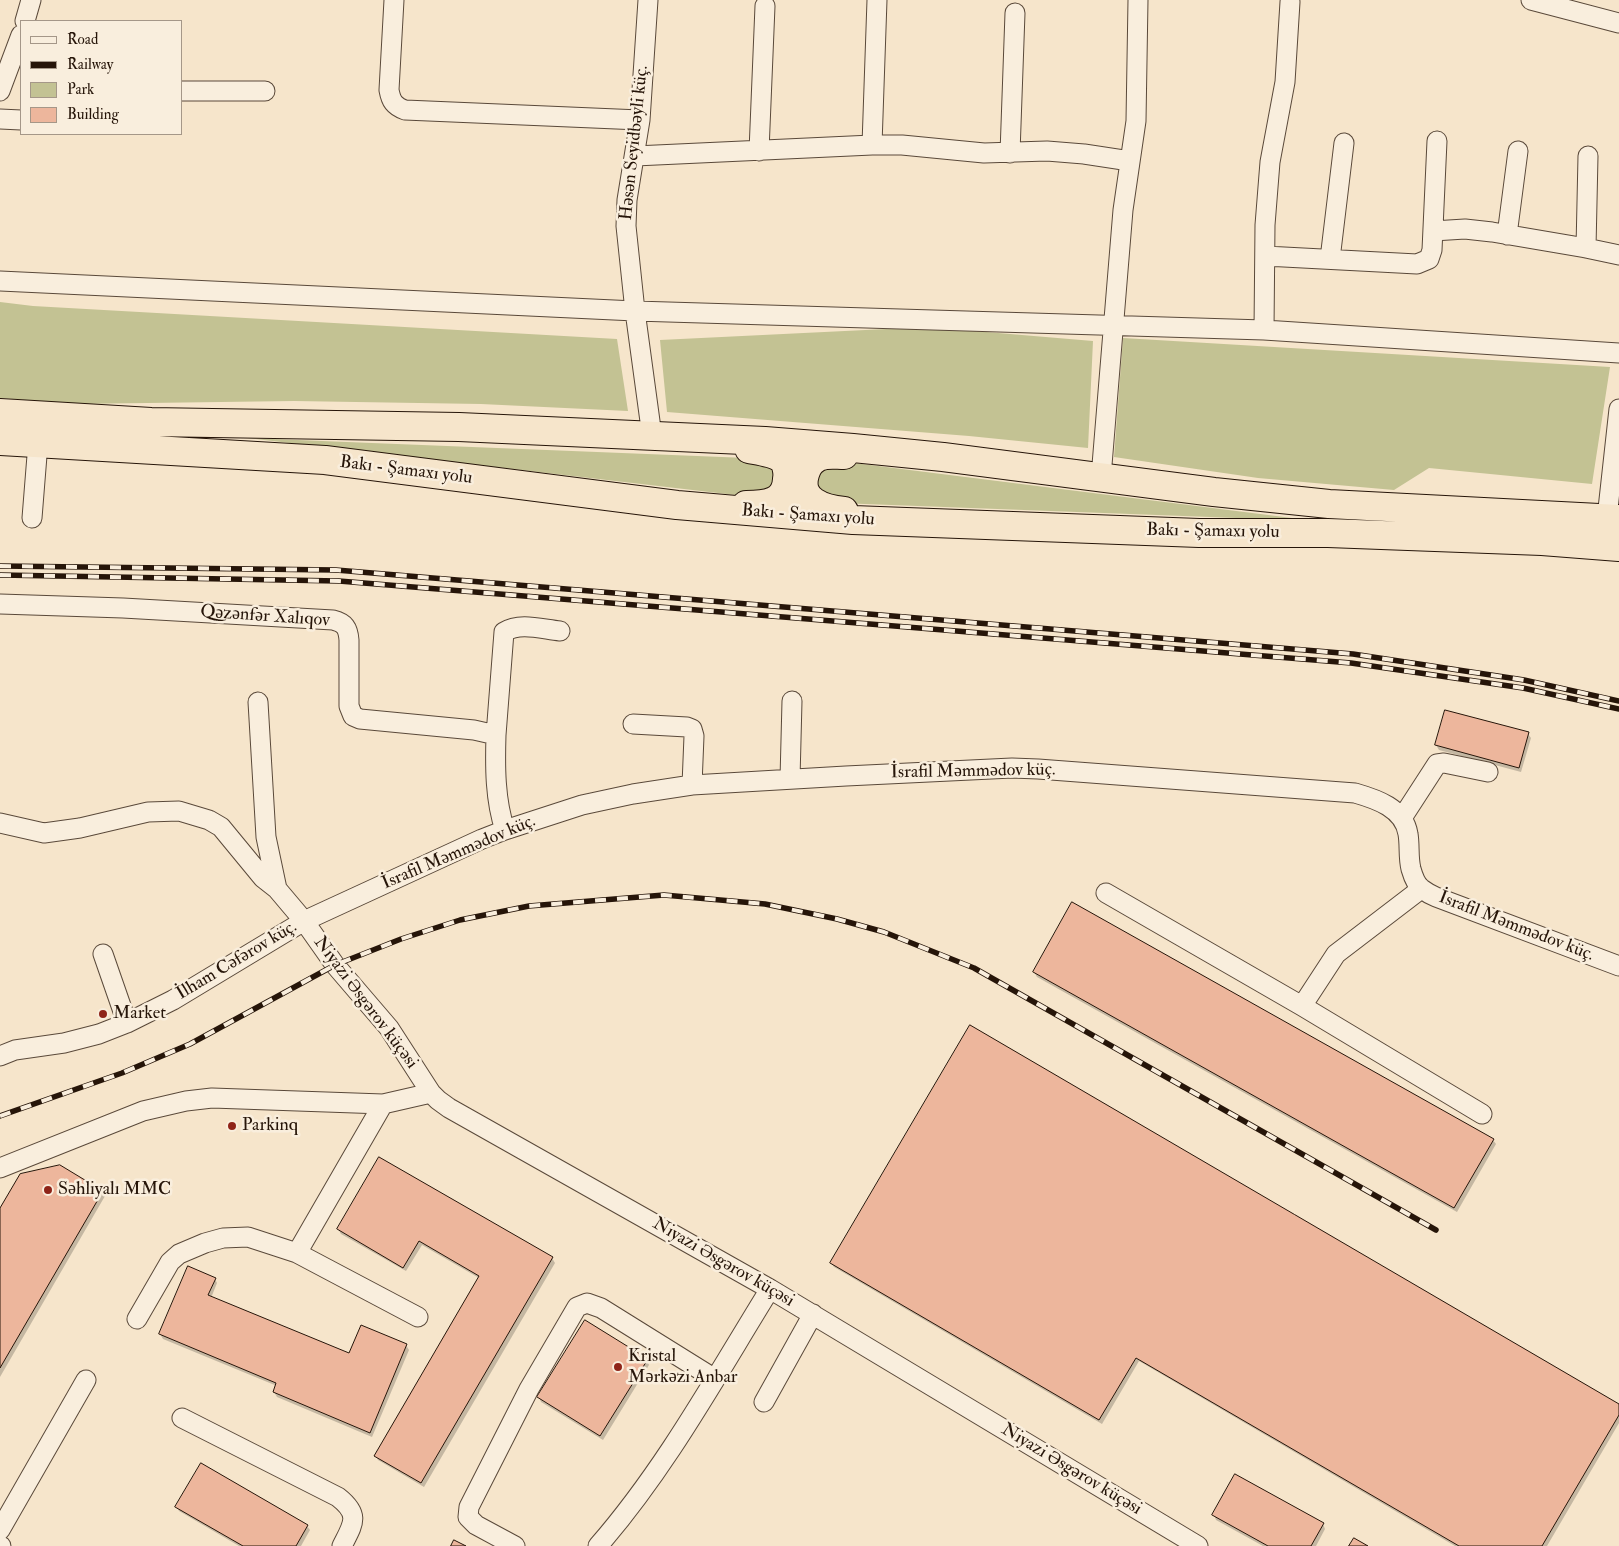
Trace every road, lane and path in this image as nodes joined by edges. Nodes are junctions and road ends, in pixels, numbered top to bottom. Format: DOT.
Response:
graph roads {
  1 [pos="31,0"];
  2 [pos="394,0"];
  3 [pos="648,0"];
  4 [pos="877,0"];
  5 [pos="1138,0"];
  6 [pos="1531,0"];
  7 [pos="1290,2"];
  8 [pos="765,6"];
  9 [pos="1015,13"];
  10 [pos="25,20"];
  11 [pos="1619,23"];
  12 [pos="20,38"];
  13 [pos="0,91"];
  14 [pos="182,91"];
  15 [pos="265,91"];
  16 [pos="0,119"];
  17 [pos="20,120"];
  18 [pos="640,120"];
  19 [pos="1436,141"];
  20 [pos="1344,143"];
  21 [pos="872,145"];
  22 [pos="759,151"];
  23 [pos="1518,151"];
  24 [pos="1010,153"];
  25 [pos="635,156"];
  26 [pos="1588,156"];
  27 [pos="1130,161"];
  28 [pos="1433,231"];
  29 [pos="1507,235"];
  30 [pos="1586,248"];
  31 [pos="1619,255"];
  32 [pos="1265,256"];
  33 [pos="1330,260"];
  34 [pos="0,281"];
  35 [pos="635,311"];
  36 [pos="1114,326"];
  37 [pos="1264,330"];
  38 [pos="1619,353"];
  39 [pos="1619,409"];
  40 [pos="0,413"];
  41 [pos="652,436"];
  42 [pos="680,437"];
  43 [pos="0,441"];
  44 [pos="38,444"];
  45 [pos="943,457"];
  46 [pos="1101,477"];
  47 [pos="677,505"];
  48 [pos="32,518"];
  49 [pos="1613,519"];
  50 [pos="932,523"];
  51 [pos="1619,547"];
  52 [pos="0,604"];
  53 [pos="560,631"];
  54 [pos="792,701"];
  55 [pos="258,702"];
  56 [pos="633,724"];
  57 [pos="496,735"];
  58 [pos="1488,772"];
  59 [pos="790,779"];
  60 [pos="692,785"];
  61 [pos="1402,818"];
  62 [pos="0,823"];
  63 [pos="505,830"];
  64 [pos="1420,888"];
  65 [pos="277,889"];
  66 [pos="1106,893"];
  67 [pos="304,921"];
  68 [pos="103,954"];
  69 [pos="1619,966"];
  70 [pos="1302,1006"];
  71 [pos="128,1023"];
  72 [pos="0,1056"];
  73 [pos="431,1093"];
  74 [pos="383,1104"];
  75 [pos="1482,1114"];
  76 [pos="0,1168"];
  77 [pos="297,1253"];
  78 [pos="770,1289"];
  79 [pos="812,1314"];
  80 [pos="418,1317"];
  81 [pos="137,1319"];
  82 [pos="715,1379"];
  83 [pos="86,1380"];
  84 [pos="764,1402"];
  85 [pos="182,1418"];
  86 [pos="0,1530"];
  87 [pos="342,1546"];
  88 [pos="515,1546"];
  89 [pos="598,1546"];
  90 [pos="1198,1546"];
  1 -- 10 [label="street"];
  2 -- 18 [label="street"];
  3 -- 18 [label="street, Həsən Seyidbəyli küç."];
  4 -- 21 [label="street"];
  5 -- 27 [label="street"];
  6 -- 11 [label="street"];
  7 -- 32 [label="street"];
  8 -- 22 [label="street"];
  9 -- 24 [label="street"];
  12 -- 13 [label="street"];
  14 -- 15 [label="street"];
  16 -- 17 [label="street"];
  18 -- 25 [label="street, Həsən Seyidbəyli küç."];
  19 -- 28 [label="street"];
  20 -- 33 [label="street"];
  21 -- 22 [label="street"];
  21 -- 24 [label="street"];
  22 -- 25 [label="street"];
  23 -- 29 [label="street"];
  24 -- 27 [label="street"];
  25 -- 35 [label="street, Həsən Seyidbəyli küç."];
  26 -- 30 [label="street"];
  27 -- 36 [label="street"];
  28 -- 29 [label="street"];
  28 -- 33 [label="street"];
  29 -- 30 [label="street"];
  30 -- 31 [label="street"];
  32 -- 33 [label="street"];
  32 -- 37 [label="street"];
  34 -- 35 [label="street"];
  35 -- 36 [label="street"];
  35 -- 41 [label="street, Həsən Seyidbəyli küç."];
  36 -- 37 [label="street"];
  36 -- 46 [label="street"];
  37 -- 38 [label="street"];
  39 -- 49 [label="street"];
  40 -- 41 [label="highway, Bakı - Şamaxı yolu"];
  41 -- 42 [label="highway, Bakı - Şamaxı yolu"];
  42 -- 45 [label="highway, Bakı - Şamaxı yolu"];
  42 -- 47 [label="highway"];
  43 -- 44 [label="highway, Bakı - Şamaxı yolu"];
  44 -- 47 [label="highway, Bakı - Şamaxı yolu"];
  44 -- 48 [label="street"];
  45 -- 46 [label="highway, Bakı - Şamaxı yolu"];
  45 -- 50 [label="highway"];
  46 -- 49 [label="highway, Bakı - Şamaxı yolu"];
  47 -- 50 [label="highway, Bakı - Şamaxı yolu"];
  50 -- 51 [label="highway, Bakı - Şamaxı yolu"];
  52 -- 57 [label="street, Qəzənfər Xalıqov"];
  53 -- 57 [label="street"];
  54 -- 59 [label="street"];
  55 -- 65 [label="street"];
  56 -- 60 [label="street"];
  57 -- 63 [label="street"];
  58 -- 61 [label="street"];
  59 -- 60 [label="street, İsrafil Məmmədov küç."];
  59 -- 61 [label="street, İsrafil Məmmədov küç."];
  60 -- 63 [label="street, İsrafil Məmmədov küç."];
  61 -- 64 [label="street, İsrafil Məmmədov küç."];
  62 -- 65 [label="street, Niyazi Əsgərov küçəsi"];
  63 -- 67 [label="street, İsrafil Məmmədov küç."];
  64 -- 69 [label="street, İsrafil Məmmədov küç."];
  64 -- 70 [label="street"];
  65 -- 67 [label="street, Niyazi Əsgərov küçəsi"];
  66 -- 70 [label="street"];
  67 -- 71 [label="street, İlham Cəfərov küç."];
  67 -- 73 [label="street, Niyazi Əsgərov küçəsi"];
  68 -- 71 [label="street"];
  70 -- 75 [label="street"];
  71 -- 72 [label="street, İlham Cəfərov küç."];
  73 -- 74 [label="street"];
  73 -- 78 [label="street, Niyazi Əsgərov küçəsi"];
  74 -- 76 [label="street"];
  74 -- 77 [label="street"];
  77 -- 80 [label="street"];
  77 -- 81 [label="street"];
  78 -- 79 [label="street, Niyazi Əsgərov küçəsi"];
  78 -- 82 [label="street"];
  79 -- 84 [label="street"];
  79 -- 90 [label="street, Niyazi Əsgərov küçəsi"];
  82 -- 88 [label="street"];
  82 -- 89 [label="street"];
  83 -- 86 [label="street"];
  85 -- 87 [label="street"];
}
